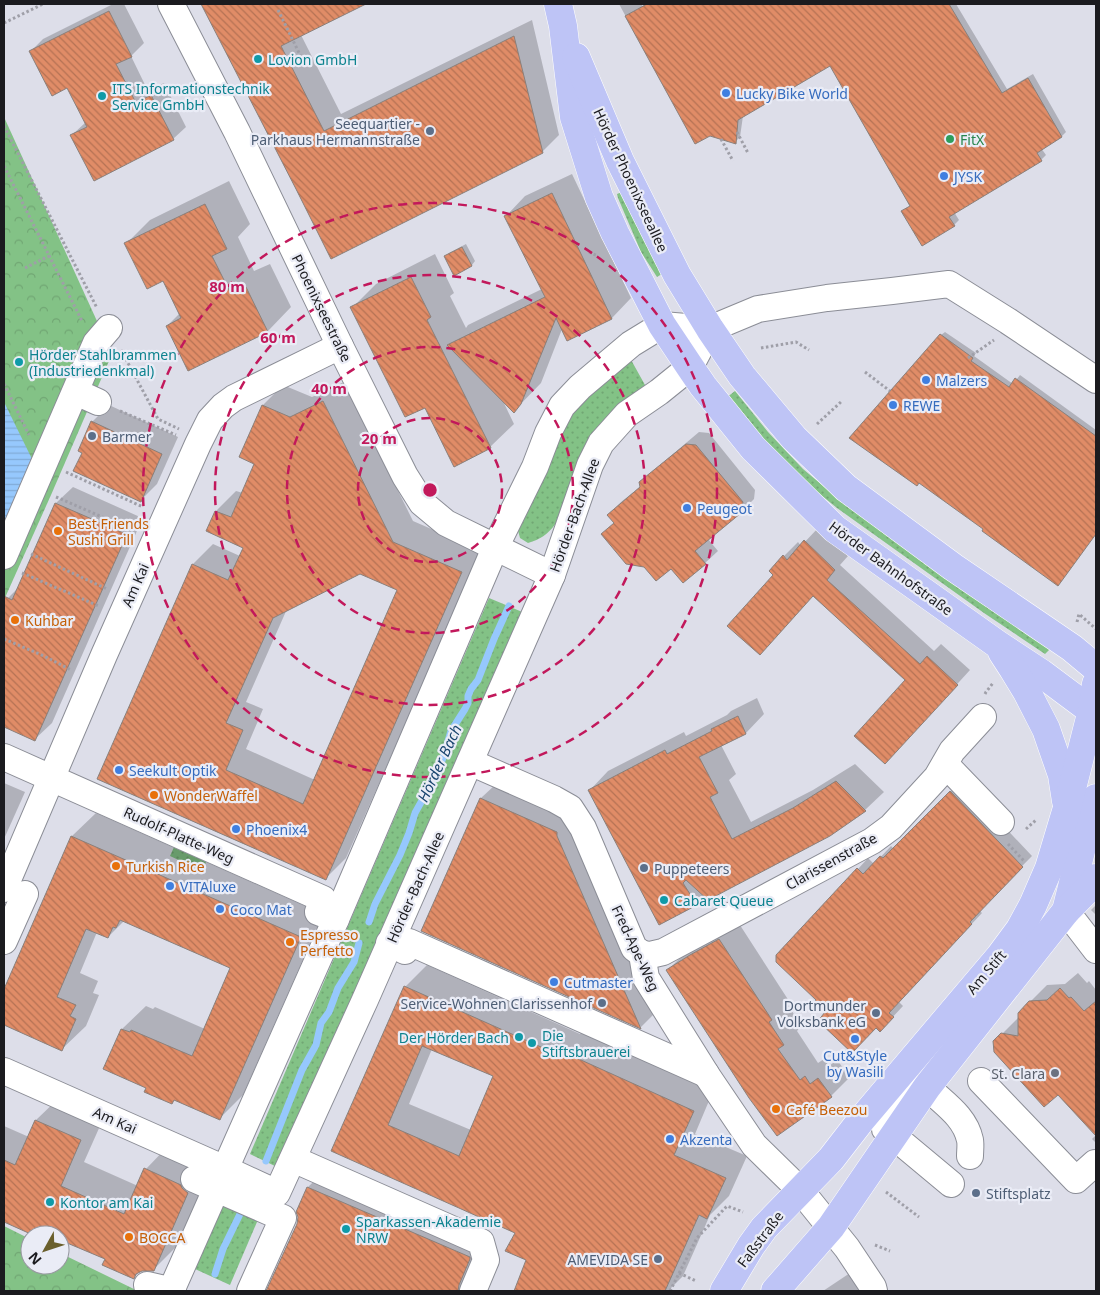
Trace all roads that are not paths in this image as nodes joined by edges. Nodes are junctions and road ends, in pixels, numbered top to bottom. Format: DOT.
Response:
graph roads {
  1 [pos="171,4"];
  2 [pos="561,15"];
  3 [pos="662,325"];
  4 [pos="710,329"];
  5 [pos="96,332"];
  6 [pos="340,346"];
  7 [pos="690,367"];
  8 [pos="1096,380"];
  9 [pos="496,548"];
  10 [pos="12,557"];
  11 [pos="552,575"];
  12 [pos="997,644"];
  13 [pos="1096,668"];
  14 [pos="1096,684"];
  15 [pos="984,704"];
  16 [pos="1094,712"];
  17 [pos="4,757"];
  18 [pos="470,762"];
  19 [pos="945,764"];
  20 [pos="51,778"];
  21 [pos="1096,798"];
  22 [pos="1068,808"];
  23 [pos="1001,822"];
  24 [pos="1096,878"];
  25 [pos="15,891"];
  26 [pos="1066,911"];
  27 [pos="336,920"];
  28 [pos="4,941"];
  29 [pos="389,943"];
  30 [pos="1096,950"];
  31 [pos="642,954"];
  32 [pos="921,1049"];
  33 [pos="4,1071"];
  34 [pos="706,1074"];
  35 [pos="981,1081"];
  36 [pos="928,1088"];
  37 [pos="893,1137"];
  38 [pos="970,1156"];
  39 [pos="293,1159"];
  40 [pos="1096,1164"];
  41 [pos="212,1179"];
  42 [pos="950,1184"];
  43 [pos="801,1191"];
  44 [pos="831,1227"];
  45 [pos="166,1290"];
  46 [pos="250,1291"];
  47 [pos="473,1291"];
  48 [pos="724,1291"];
  49 [pos="775,1291"];
  50 [pos="874,1291"];
  1 -- 6 [label="street, Phoenixseestraße"];
  2 -- 3 [label="main road, Hörder Phoenixseeallee"];
  2 -- 4 [label="main road, Hörder Phoenixseeallee"];
  3 -- 4 [label="street"];
  3 -- 7 [label="main road, Hörder Bahnhofstraße"];
  3 -- 9 [label="street"];
  4 -- 7 [label="street, Hörder-Bach-Allee"];
  4 -- 8 [label="street"];
  4 -- 13 [label="main road"];
  5 -- 10 [label="street"];
  6 -- 9 [label="street, Phoenixseestraße"];
  6 -- 20 [label="street, Am Kai"];
  7 -- 11 [label="street, Hörder-Bach-Allee"];
  7 -- 12 [label="main road, Hörder Bahnhofstraße"];
  9 -- 11 [label="street, Phoenixseestraße"];
  9 -- 27 [label="street"];
  11 -- 18 [label="street, Hörder-Bach-Allee"];
  12 -- 16 [label="main road, Hörder Bahnhofstraße"];
  12 -- 22 [label="main road"];
  14 -- 16 [label="main road"];
  15 -- 19 [label="street, Clarissenstraße"];
  16 -- 22 [label="main road, Am Stift"];
  17 -- 20 [label="street, Rudolf-Platte-Weg"];
  18 -- 29 [label="street, Hörder-Bach-Allee"];
  18 -- 31 [label="street, Fred-Ape-Weg"];
  19 -- 23 [label="street"];
  19 -- 31 [label="street, Clarissenstraße"];
  20 -- 25 [label="street, Am Kai"];
  20 -- 27 [label="street, Rudolf-Platte-Weg"];
  21 -- 26 [label="main road, Am Stift"];
  22 -- 32 [label="main road, Am Stift"];
  24 -- 26 [label="main road, Am Stift"];
  25 -- 28 [label="street, Am Kai"];
  26 -- 30 [label="street"];
  26 -- 36 [label="main road, Am Stift"];
  27 -- 41 [label="street"];
  29 -- 34 [label="street"];
  29 -- 39 [label="street, Hörder-Bach-Allee"];
  31 -- 34 [label="street, Fred-Ape-Weg"];
  32 -- 37 [label="street"];
  32 -- 43 [label="main road, Am Stift"];
  33 -- 41 [label="street, Am Kai"];
  34 -- 43 [label="street, Fred-Ape-Weg"];
  35 -- 40 [label="street"];
  36 -- 37 [label="main road, Am Stift"];
  36 -- 38 [label="street"];
  37 -- 42 [label="street"];
  37 -- 44 [label="main road, Am Stift"];
  39 -- 41 [label="street, Hörder-Bach-Allee"];
  39 -- 47 [label="street"];
  41 -- 45 [label="street"];
  41 -- 46 [label="street"];
  43 -- 44 [label="street, Fred-Ape-Weg"];
  43 -- 48 [label="main road, Faßstraße"];
  44 -- 49 [label="main road"];
  44 -- 50 [label="street, Fred-Ape-Weg"];
}
